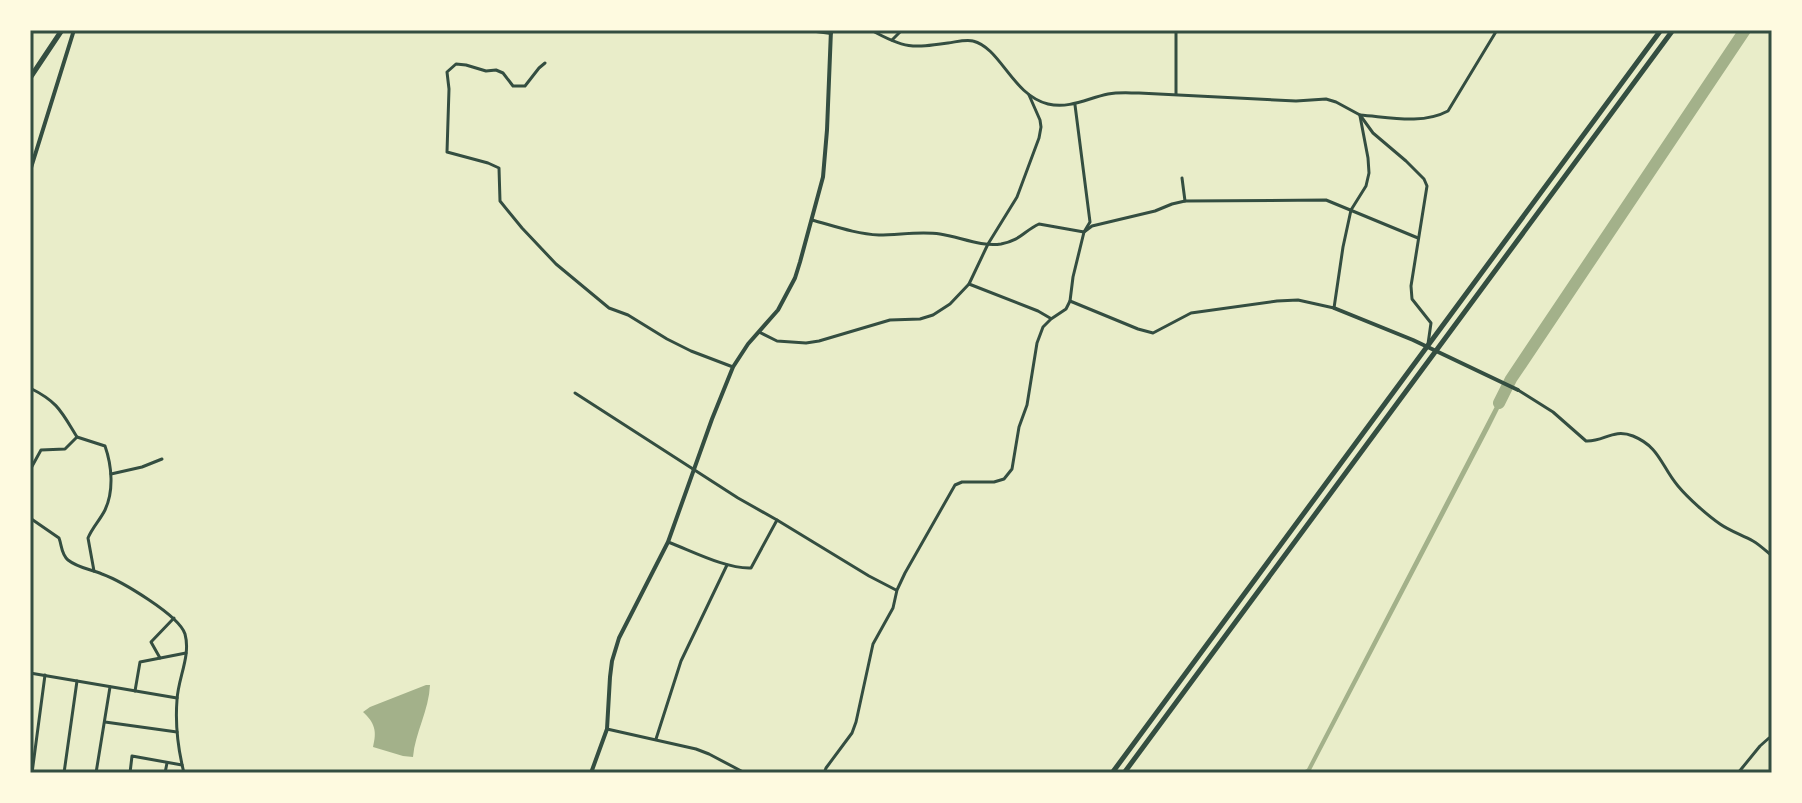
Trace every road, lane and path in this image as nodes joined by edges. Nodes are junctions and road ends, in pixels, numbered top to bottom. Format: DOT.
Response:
graph roads {
  1 [pos="62,30"];
  2 [pos="74,30"];
  3 [pos="809,30"];
  4 [pos="871,30"];
  5 [pos="902,30"];
  6 [pos="1176,30"];
  7 [pos="1497,30"];
  8 [pos="1661,30"];
  9 [pos="1673,30"];
  10 [pos="831,32"];
  11 [pos="892,40"];
  12 [pos="545,63"];
  13 [pos="30,78"];
  14 [pos="1029,95"];
  15 [pos="1176,95"];
  16 [pos="1075,105"];
  17 [pos="1360,115"];
  18 [pos="30,171"];
  19 [pos="1182,178"];
  20 [pos="1185,201"];
  21 [pos="1351,210"];
  22 [pos="811,220"];
  23 [pos="1084,232"];
  24 [pos="1418,238"];
  25 [pos="988,244"];
  26 [pos="969,284"];
  27 [pos="1070,301"];
  28 [pos="1334,308"];
  29 [pos="1051,319"];
  30 [pos="759,332"];
  31 [pos="1427,346"];
  32 [pos="1437,351"];
  33 [pos="733,367"];
  34 [pos="30,388"];
  35 [pos="1518,390"];
  36 [pos="575,393"];
  37 [pos="77,437"];
  38 [pos="162,459"];
  39 [pos="30,470"];
  40 [pos="695,470"];
  41 [pos="111,474"];
  42 [pos="30,518"];
  43 [pos="777,520"];
  44 [pos="668,542"];
  45 [pos="1772,556"];
  46 [pos="728,564"];
  47 [pos="94,571"];
  48 [pos="897,590"];
  49 [pos="174,618"];
  50 [pos="186,653"];
  51 [pos="160,658"];
  52 [pos="30,673"];
  53 [pos="45,675"];
  54 [pos="77,681"];
  55 [pos="110,687"];
  56 [pos="135,691"];
  57 [pos="177,698"];
  58 [pos="104,722"];
  59 [pos="607,729"];
  60 [pos="177,732"];
  61 [pos="656,739"];
  62 [pos="1772,739"];
  63 [pos="167,763"];
  64 [pos="182,765"];
  65 [pos="32,773"];
  66 [pos="64,773"];
  67 [pos="96,773"];
  68 [pos="130,773"];
  69 [pos="165,773"];
  70 [pos="184,773"];
  71 [pos="591,773"];
  72 [pos="745,773"];
  73 [pos="824,773"];
  74 [pos="1112,773"];
  75 [pos="1124,773"];
  76 [pos="1738,773"];
  1 -- 13 [label="main road"];
  2 -- 18 [label="main road"];
  3 -- 10 [label="main road"];
  4 -- 11 [label="street"];
  5 -- 11 [label="street"];
  6 -- 15 [label="street"];
  7 -- 17 [label="street"];
  8 -- 31 [label="main road"];
  9 -- 32 [label="main road"];
  10 -- 22 [label="main road"];
  11 -- 14 [label="street"];
  12 -- 33 [label="street"];
  14 -- 16 [label="street"];
  14 -- 25 [label="street"];
  15 -- 16 [label="street"];
  15 -- 17 [label="street"];
  16 -- 23 [label="street"];
  17 -- 21 [label="street"];
  17 -- 24 [label="street"];
  19 -- 20 [label="street"];
  20 -- 21 [label="street"];
  20 -- 23 [label="street"];
  21 -- 24 [label="street"];
  21 -- 28 [label="street"];
  22 -- 25 [label="street"];
  22 -- 30 [label="main road"];
  23 -- 25 [label="street"];
  23 -- 27 [label="street"];
  24 -- 31 [label="street"];
  25 -- 26 [label="street"];
  26 -- 29 [label="street"];
  26 -- 30 [label="street"];
  27 -- 28 [label="street"];
  27 -- 29 [label="street"];
  28 -- 31 [label="main road"];
  29 -- 48 [label="street"];
  30 -- 33 [label="main road"];
  31 -- 32 [label="main road"];
  31 -- 74 [label="main road"];
  32 -- 35 [label="main road"];
  32 -- 75 [label="main road"];
  33 -- 40 [label="main road"];
  34 -- 37 [label="street"];
  35 -- 45 [label="street"];
  36 -- 40 [label="street"];
  37 -- 39 [label="street"];
  37 -- 41 [label="street"];
  38 -- 41 [label="street"];
  40 -- 43 [label="street"];
  40 -- 44 [label="main road"];
  41 -- 47 [label="street"];
  42 -- 47 [label="street"];
  43 -- 46 [label="street"];
  43 -- 48 [label="street"];
  44 -- 46 [label="street"];
  44 -- 59 [label="main road"];
  46 -- 61 [label="street"];
  47 -- 49 [label="street"];
  48 -- 73 [label="street"];
  49 -- 50 [label="street"];
  49 -- 51 [label="street"];
  50 -- 51 [label="street"];
  50 -- 57 [label="street"];
  51 -- 56 [label="street"];
  52 -- 53 [label="street"];
  53 -- 54 [label="street"];
  53 -- 65 [label="street"];
  54 -- 55 [label="street"];
  54 -- 66 [label="street"];
  55 -- 56 [label="street"];
  55 -- 58 [label="street"];
  56 -- 57 [label="street"];
  57 -- 60 [label="street"];
  58 -- 60 [label="street"];
  58 -- 67 [label="street"];
  59 -- 61 [label="street"];
  59 -- 71 [label="main road"];
  60 -- 64 [label="street"];
  61 -- 72 [label="street"];
  62 -- 76 [label="street"];
  63 -- 64 [label="street"];
  63 -- 68 [label="street"];
  63 -- 69 [label="street"];
  64 -- 70 [label="street"];
}
